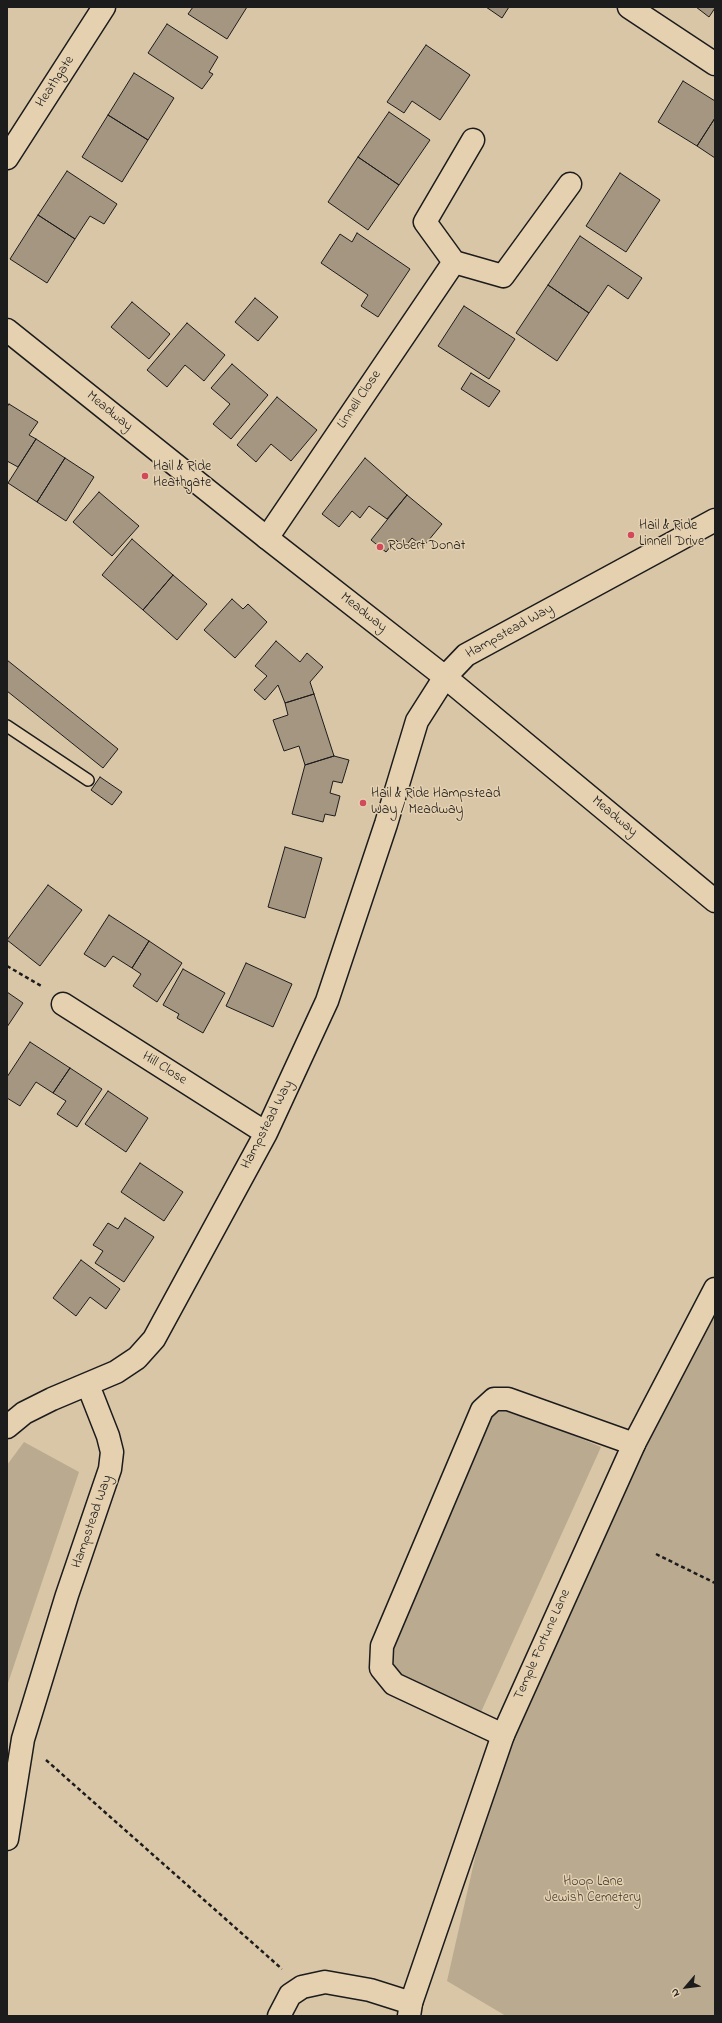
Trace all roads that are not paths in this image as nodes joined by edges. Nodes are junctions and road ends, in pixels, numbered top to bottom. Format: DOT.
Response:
graph roads {
  1 [pos="104,7"];
  2 [pos="629,7"];
  3 [pos="715,64"];
  4 [pos="473,140"];
  5 [pos="7,158"];
  6 [pos="570,184"];
  7 [pos="454,262"];
  8 [pos="7,330"];
  9 [pos="715,520"];
  10 [pos="267,538"];
  11 [pos="445,677"];
  12 [pos="7,726"];
  13 [pos="88,780"];
  14 [pos="715,901"];
  15 [pos="63,1004"];
  16 [pos="266,1133"];
  17 [pos="715,1289"];
  18 [pos="88,1385"];
  19 [pos="7,1427"];
  20 [pos="634,1444"];
  21 [pos="503,1735"];
  22 [pos="7,1839"];
  23 [pos="410,2010"];
  24 [pos="279,2016"];
  1 -- 5 [label="street, Heathgate"];
  2 -- 3 [label="street"];
  4 -- 7 [label="street"];
  6 -- 7 [label="street"];
  7 -- 10 [label="street, Linnell Close"];
  8 -- 10 [label="street, Meadway"];
  9 -- 11 [label="street, Hampstead Way"];
  10 -- 11 [label="street, Meadway"];
  11 -- 14 [label="street, Meadway"];
  11 -- 16 [label="street, Hampstead Way"];
  12 -- 13 [label="lane"];
  15 -- 16 [label="street, Hill Close"];
  16 -- 18 [label="street, Hampstead Way"];
  17 -- 20 [label="street, Temple Fortune Lane"];
  18 -- 19 [label="street"];
  18 -- 22 [label="street, Hampstead Way"];
  20 -- 21 [label="street, Temple Fortune Lane"];
  20 -- 21 [label="street"];
  21 -- 23 [label="street, Temple Fortune Lane"];
  23 -- 24 [label="street"];
}
